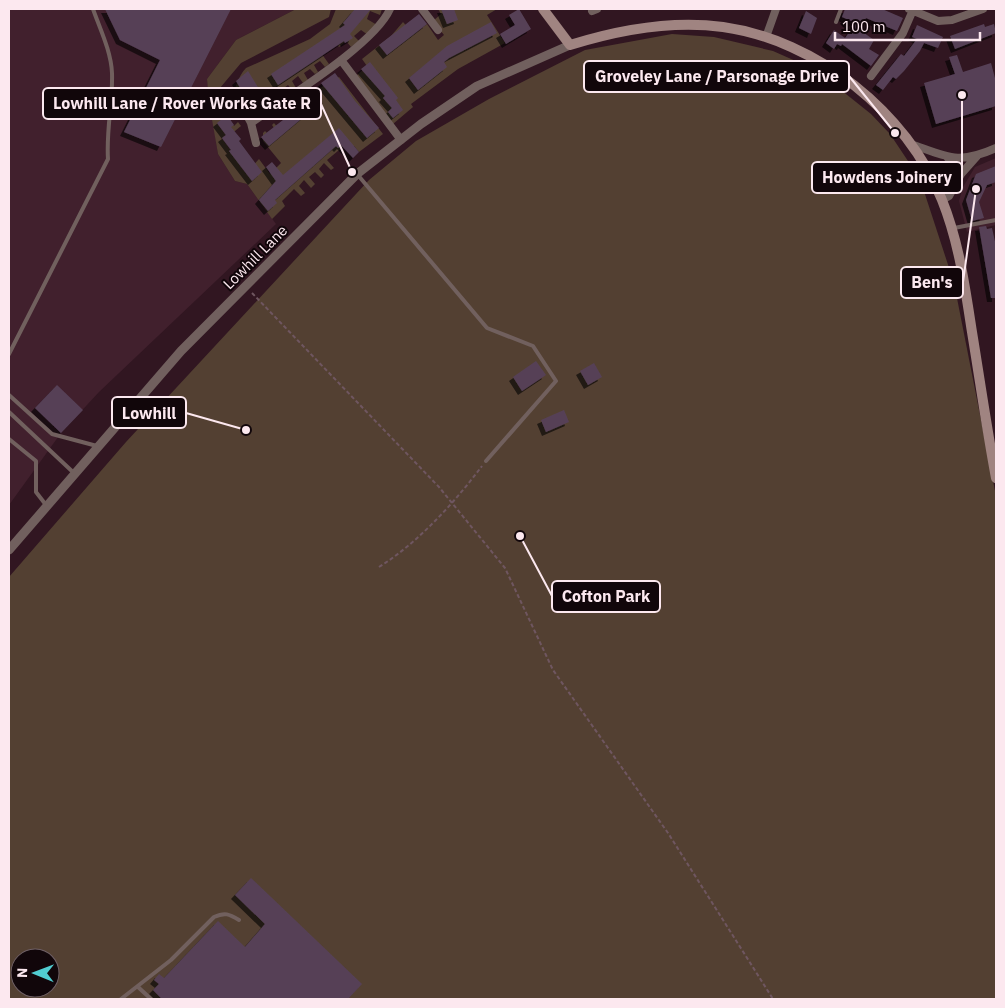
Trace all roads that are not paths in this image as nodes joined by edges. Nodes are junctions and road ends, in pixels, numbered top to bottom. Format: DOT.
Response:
graph roads {
  1 [pos="93,9"];
  2 [pos="390,9"];
  3 [pos="422,9"];
  4 [pos="543,9"];
  5 [pos="776,9"];
  6 [pos="841,9"];
  7 [pos="911,9"];
  8 [pos="958,9"];
  9 [pos="983,9"];
  10 [pos="961,17"];
  11 [pos="836,22"];
  12 [pos="438,30"];
  13 [pos="766,38"];
  14 [pos="570,45"];
  15 [pos="340,60"];
  16 [pos="871,76"];
  17 [pos="242,106"];
  18 [pos="251,123"];
  19 [pos="401,140"];
  20 [pos="256,143"];
  21 [pos="911,144"];
  22 [pos="996,148"];
  23 [pos="976,156"];
  24 [pos="947,157"];
  25 [pos="357,174"];
  26 [pos="961,174"];
  27 [pos="942,200"];
  28 [pos="996,220"];
  29 [pos="952,228"];
  30 [pos="9,354"];
  31 [pos="9,395"];
  32 [pos="9,412"];
  33 [pos="9,439"];
  34 [pos="98,447"];
  35 [pos="486,461"];
  36 [pos="75,474"];
  37 [pos="996,478"];
  38 [pos="47,506"];
  39 [pos="9,550"];
  40 [pos="239,920"];
  41 [pos="138,987"];
  42 [pos="121,999"];
  43 [pos="151,999"];
  1 -- 30 [label="lane"];
  2 -- 15 [label="street"];
  3 -- 12 [label="street"];
  4 -- 14 [label="main road"];
  5 -- 13 [label="street"];
  6 -- 11 [label="lane"];
  7 -- 10 [label="street"];
  7 -- 16 [label="street"];
  8 -- 10 [label="street"];
  9 -- 10 [label="street"];
  13 -- 14 [label="main road"];
  13 -- 21 [label="main road"];
  14 -- 19 [label="street, Lowhill Lane"];
  15 -- 18 [label="street"];
  15 -- 19 [label="street"];
  17 -- 18 [label="street"];
  18 -- 20 [label="street"];
  19 -- 25 [label="street, Lowhill Lane"];
  21 -- 24 [label="street"];
  21 -- 27 [label="main road"];
  22 -- 23 [label="street"];
  23 -- 24 [label="street"];
  23 -- 26 [label="street"];
  24 -- 26 [label="street"];
  25 -- 34 [label="street, Lowhill Lane"];
  25 -- 35 [label="lane"];
  26 -- 27 [label="street"];
  27 -- 29 [label="main road"];
  28 -- 29 [label="lane"];
  29 -- 37 [label="main road"];
  31 -- 34 [label="lane"];
  32 -- 36 [label="lane"];
  33 -- 38 [label="lane"];
  34 -- 36 [label="street, Lowhill Lane"];
  36 -- 38 [label="street, Lowhill Lane"];
  38 -- 39 [label="street, Lowhill Lane"];
  40 -- 41 [label="lane"];
  41 -- 42 [label="lane"];
  41 -- 43 [label="lane"];
}
